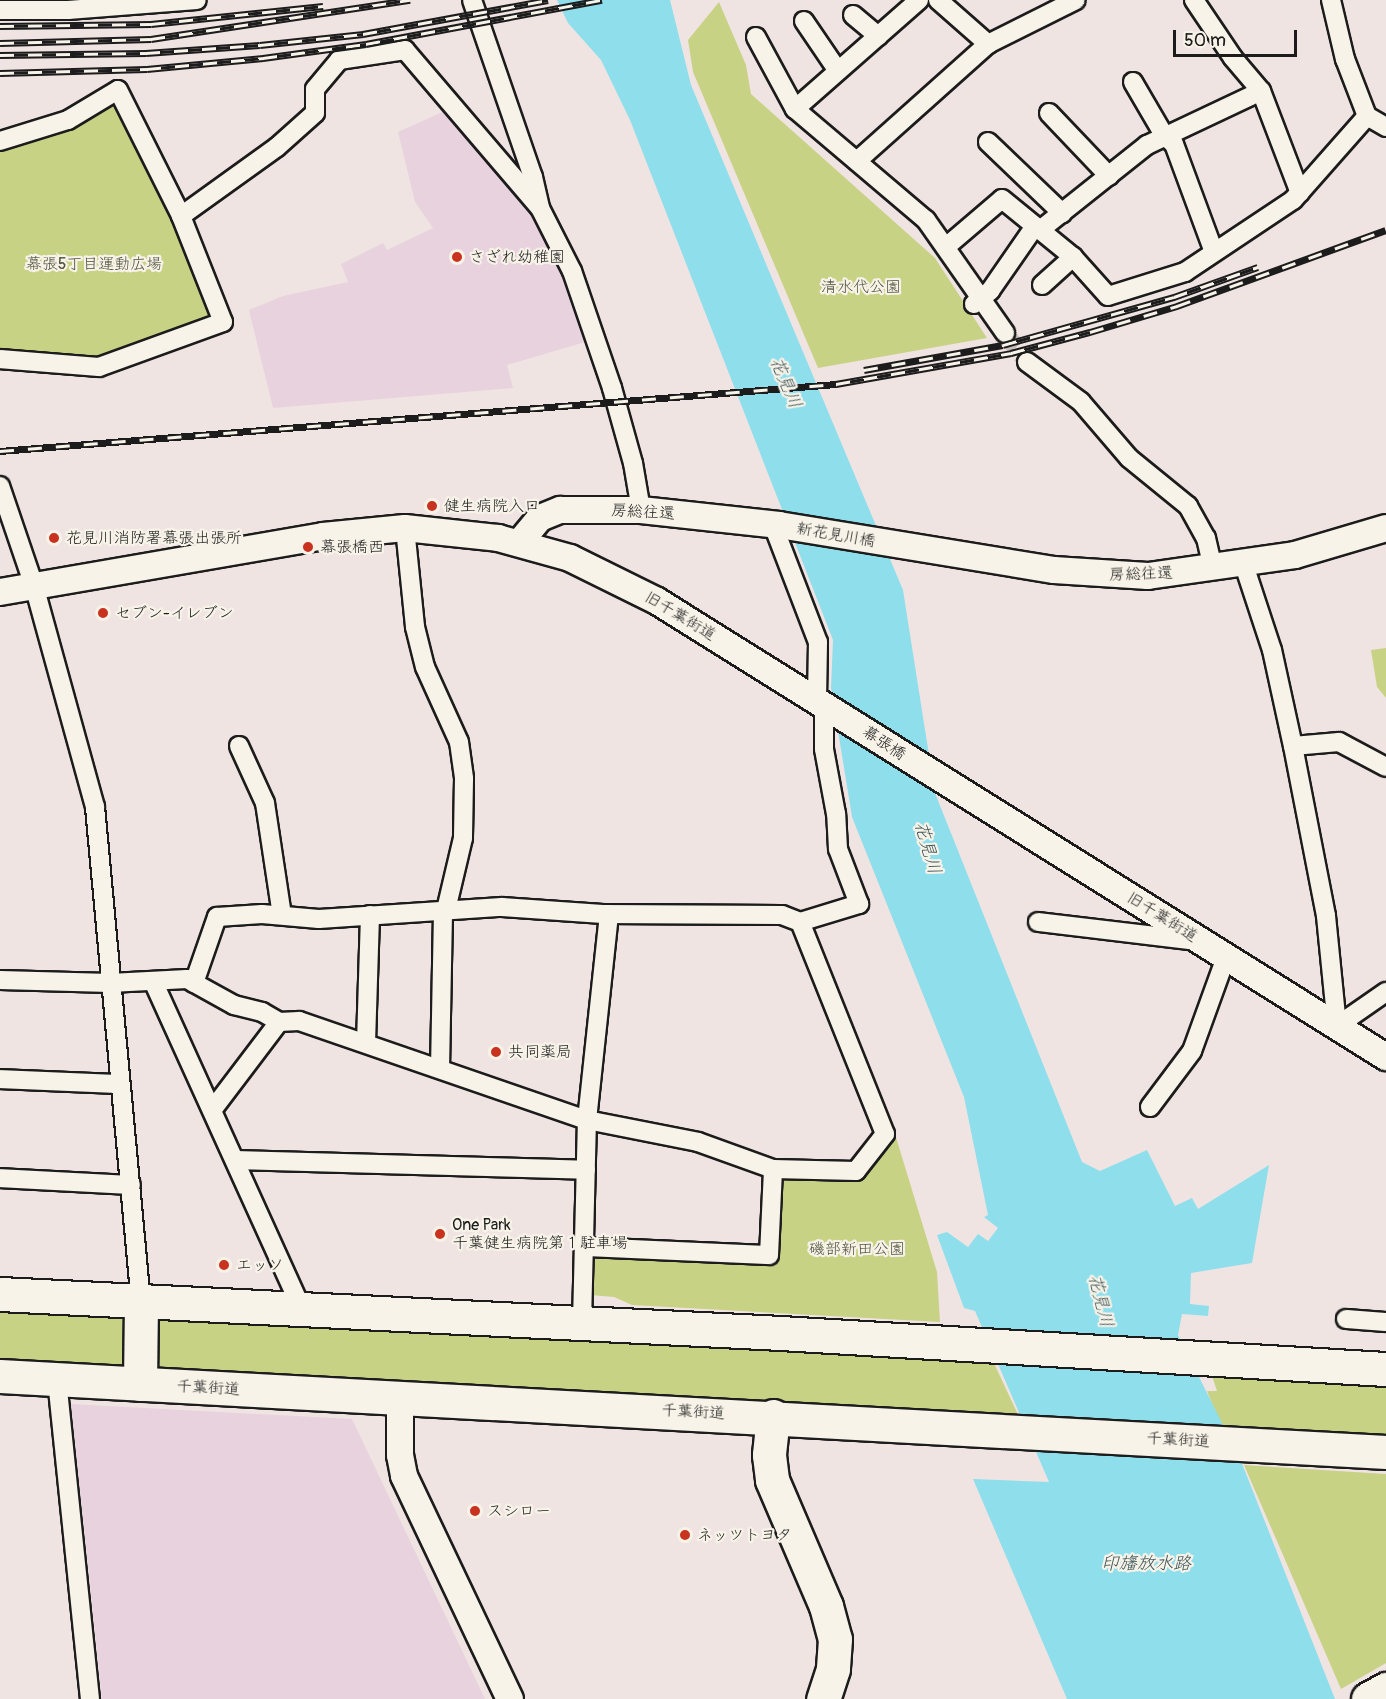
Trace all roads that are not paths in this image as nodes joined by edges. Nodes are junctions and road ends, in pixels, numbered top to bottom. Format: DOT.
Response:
graph roads {
  1 [pos="197,0"];
  2 [pos="472,0"];
  3 [pos="919,0"];
  4 [pos="938,0"];
  5 [pos="1076,0"];
  6 [pos="1194,0"];
  7 [pos="1331,0"];
  8 [pos="0,10"];
  9 [pos="853,15"];
  10 [pos="804,21"];
  11 [pos="878,36"];
  12 [pos="756,37"];
  13 [pos="988,44"];
  14 [pos="838,71"];
  15 [pos="1133,82"];
  16 [pos="1261,90"];
  17 [pos="795,109"];
  18 [pos="1050,112"];
  19 [pos="1368,116"];
  20 [pos="1386,127"];
  21 [pos="1164,135"];
  22 [pos="0,141"];
  23 [pos="988,141"];
  24 [pos="857,161"];
  25 [pos="1108,176"];
  26 [pos="1300,193"];
  27 [pos="540,208"];
  28 [pos="1062,213"];
  29 [pos="181,216"];
  30 [pos="1038,228"];
  31 [pos="947,246"];
  32 [pos="1214,252"];
  33 [pos="1073,257"];
  34 [pos="1042,285"];
  35 [pos="977,302"];
  36 [pos="1005,333"];
  37 [pos="0,359"];
  38 [pos="1028,362"];
  39 [pos="0,486"];
  40 [pos="641,510"];
  41 [pos="776,525"];
  42 [pos="405,528"];
  43 [pos="1386,528"];
  44 [pos="519,543"];
  45 [pos="894,545"];
  46 [pos="1244,565"];
  47 [pos="1214,569"];
  48 [pos="35,589"];
  49 [pos="0,592"];
  50 [pos="824,705"];
  51 [pos="239,746"];
  52 [pos="1293,746"];
  53 [pos="1386,767"];
  54 [pos="937,777"];
  55 [pos="445,911"];
  56 [pos="609,914"];
  57 [pos="282,915"];
  58 [pos="370,915"];
  59 [pos="800,922"];
  60 [pos="1038,922"];
  61 [pos="1202,942"];
  62 [pos="1226,957"];
  63 [pos="0,980"];
  64 [pos="153,981"];
  65 [pos="110,983"];
  66 [pos="194,983"];
  67 [pos="1386,992"];
  68 [pos="279,1022"];
  69 [pos="1337,1026"];
  70 [pos="366,1042"];
  71 [pos="1386,1057"];
  72 [pos="440,1068"];
  73 [pos="0,1079"];
  74 [pos="120,1084"];
  75 [pos="1150,1107"];
  76 [pos="213,1109"];
  77 [pos="587,1120"];
  78 [pos="236,1160"];
  79 [pos="773,1169"];
  80 [pos="586,1170"];
  81 [pos="0,1178"];
  82 [pos="131,1185"];
  83 [pos="584,1247"];
  84 [pos="0,1294"];
  85 [pos="141,1301"];
  86 [pos="302,1309"];
  87 [pos="1346,1319"];
  88 [pos="1386,1322"];
  89 [pos="582,1323"];
  90 [pos="1386,1369"];
  91 [pos="0,1376"];
  92 [pos="57,1380"];
  93 [pos="140,1384"];
  94 [pos="400,1400"];
  95 [pos="772,1416"];
  96 [pos="1386,1452"];
  97 [pos="1386,1689"];
  98 [pos="90,1699"];
  99 [pos="510,1699"];
  100 [pos="823,1699"];
  101 [pos="1368,1699"];
  1 -- 8 [label="street"];
  2 -- 27 [label="street"];
  3 -- 11 [label="street"];
  4 -- 13 [label="street"];
  5 -- 13 [label="street"];
  6 -- 16 [label="street"];
  7 -- 19 [label="street"];
  9 -- 11 [label="street"];
  10 -- 14 [label="street"];
  11 -- 14 [label="street"];
  12 -- 17 [label="street"];
  13 -- 24 [label="street"];
  14 -- 17 [label="street"];
  15 -- 21 [label="street"];
  16 -- 21 [label="street"];
  16 -- 26 [label="street"];
  17 -- 24 [label="street"];
  18 -- 25 [label="street"];
  19 -- 20 [label="street"];
  19 -- 26 [label="street"];
  21 -- 25 [label="street"];
  21 -- 32 [label="street"];
  22 -- 29 [label="street"];
  23 -- 28 [label="street"];
  24 -- 31 [label="street"];
  25 -- 28 [label="street"];
  26 -- 32 [label="street"];
  27 -- 29 [label="street"];
  27 -- 40 [label="street"];
  28 -- 30 [label="street"];
  29 -- 37 [label="street"];
  30 -- 31 [label="street"];
  30 -- 33 [label="street"];
  30 -- 35 [label="street"];
  31 -- 35 [label="street"];
  32 -- 33 [label="street"];
  33 -- 34 [label="street"];
  35 -- 36 [label="street"];
  38 -- 47 [label="street"];
  39 -- 48 [label="street"];
  40 -- 41 [label="street, 房総往還"];
  40 -- 44 [label="street, 房総往還"];
  41 -- 45 [label="street, 新花見川橋"];
  41 -- 50 [label="street"];
  42 -- 44 [label="street, 旧千葉街道"];
  42 -- 48 [label="street, 旧千葉街道"];
  42 -- 55 [label="street"];
  43 -- 46 [label="street, 房総往還"];
  44 -- 50 [label="street, 旧千葉街道"];
  45 -- 47 [label="street, 房総往還"];
  46 -- 47 [label="street, 房総往還"];
  46 -- 52 [label="street"];
  48 -- 49 [label="street, 旧千葉街道"];
  48 -- 65 [label="street"];
  50 -- 54 [label="street, 幕張橋"];
  50 -- 59 [label="street"];
  51 -- 57 [label="street"];
  52 -- 53 [label="street"];
  52 -- 69 [label="street"];
  54 -- 61 [label="street, 旧千葉街道"];
  55 -- 56 [label="street"];
  55 -- 58 [label="street"];
  55 -- 72 [label="street"];
  56 -- 59 [label="street"];
  56 -- 77 [label="street"];
  57 -- 58 [label="street"];
  57 -- 66 [label="street"];
  58 -- 70 [label="street"];
  59 -- 79 [label="street"];
  60 -- 61 [label="street"];
  61 -- 62 [label="street, 旧千葉街道"];
  62 -- 69 [label="street, 旧千葉街道"];
  62 -- 75 [label="street"];
  63 -- 65 [label="street"];
  64 -- 65 [label="street"];
  64 -- 66 [label="street"];
  64 -- 76 [label="street"];
  65 -- 74 [label="street"];
  66 -- 68 [label="street"];
  67 -- 69 [label="street"];
  68 -- 70 [label="street"];
  68 -- 76 [label="street"];
  69 -- 71 [label="street, 旧千葉街道"];
  70 -- 72 [label="street"];
  72 -- 77 [label="street"];
  73 -- 74 [label="street"];
  74 -- 82 [label="street"];
  76 -- 78 [label="street"];
  77 -- 79 [label="street"];
  77 -- 80 [label="street"];
  78 -- 80 [label="street"];
  78 -- 86 [label="street"];
  79 -- 83 [label="street"];
  80 -- 83 [label="street"];
  81 -- 82 [label="street"];
  82 -- 85 [label="street"];
  83 -- 89 [label="street"];
  84 -- 85 [label="highway"];
  85 -- 86 [label="highway"];
  85 -- 93 [label="highway"];
  86 -- 89 [label="highway"];
  87 -- 88 [label="street"];
  89 -- 90 [label="highway"];
  91 -- 92 [label="highway, 千葉街道"];
  92 -- 93 [label="highway, 千葉街道"];
  92 -- 98 [label="street"];
  93 -- 94 [label="highway, 千葉街道"];
  94 -- 95 [label="highway, 千葉街道"];
  94 -- 99 [label="street"];
  95 -- 96 [label="highway, 千葉街道"];
  95 -- 100 [label="highway"];
  97 -- 101 [label="highway"];
}
